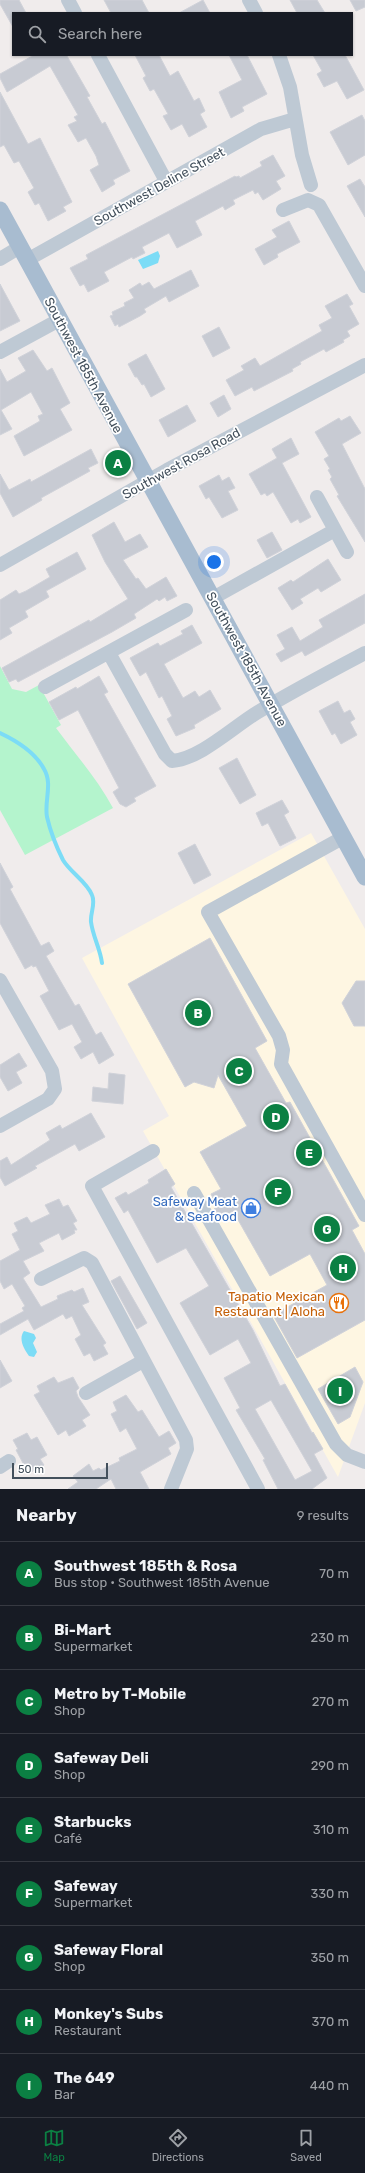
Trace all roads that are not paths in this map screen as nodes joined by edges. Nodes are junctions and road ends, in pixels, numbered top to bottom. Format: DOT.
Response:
graph roads {
  1 [pos="68,0"];
  2 [pos="249,0"];
  3 [pos="74,12"];
  4 [pos="255,12"];
  5 [pos="99,56"];
  6 [pos="279,56"];
  7 [pos="294,119"];
  8 [pos="166,181"];
  9 [pos="311,185"];
  10 [pos="0,210"];
  11 [pos="283,210"];
  12 [pos="24,254"];
  13 [pos="0,259"];
  14 [pos="365,286"];
  15 [pos="60,320"];
  16 [pos="0,352"];
  17 [pos="365,365"];
  18 [pos="147,482"];
  19 [pos="317,497"];
  20 [pos="335,530"];
  21 [pos="347,552"];
  22 [pos="0,565"];
  23 [pos="213,598"];
  24 [pos="186,610"];
  25 [pos="109,653"];
  26 [pos="365,653"];
  27 [pos="45,687"];
  28 [pos="272,704"];
  29 [pos="344,838"];
  30 [pos="365,877"];
  31 [pos="0,980"];
  32 [pos="0,1126"];
  33 [pos="153,1151"];
  34 [pos="194,1193"];
  35 [pos="365,1215"];
  36 [pos="41,1279"];
  37 [pos="143,1361"];
  38 [pos="86,1392"];
  39 [pos="365,1462"];
  40 [pos="171,1489"];
  41 [pos="258,1489"];
  1 -- 3 [label="street"];
  2 -- 4 [label="street"];
  5 -- 8 [label="street"];
  6 -- 7 [label="street"];
  7 -- 8 [label="street, Southwest Deline Street"];
  7 -- 9 [label="street"];
  8 -- 12 [label="street, Southwest Deline Street"];
  10 -- 12 [label="main road, Southwest 185th Avenue"];
  11 -- 14 [label="street"];
  12 -- 13 [label="street, Southwest Deline Street"];
  12 -- 15 [label="main road, Southwest 185th Avenue"];
  15 -- 16 [label="street"];
  15 -- 18 [label="main road, Southwest 185th Avenue"];
  17 -- 18 [label="street, Southwest Rosa Road"];
  18 -- 22 [label="street, Southwest Rosa Road"];
  18 -- 23 [label="main road, Southwest 185th Avenue"];
  19 -- 20 [label="street"];
  20 -- 21 [label="street"];
  20 -- 23 [label="street"];
  23 -- 28 [label="main road, Southwest 185th Avenue"];
  24 -- 25 [label="street"];
  25 -- 27 [label="street"];
  25 -- 28 [label="street"];
  26 -- 28 [label="street"];
  28 -- 29 [label="main road, Southwest 185th Avenue"];
  29 -- 30 [label="main road, Southwest 185th Avenue"];
  29 -- 35 [label="street"];
  31 -- 32 [label="street"];
  33 -- 41 [label="street"];
  34 -- 39 [label="street"];
  36 -- 37 [label="street"];
  37 -- 38 [label="street"];
  37 -- 40 [label="street"];
}
